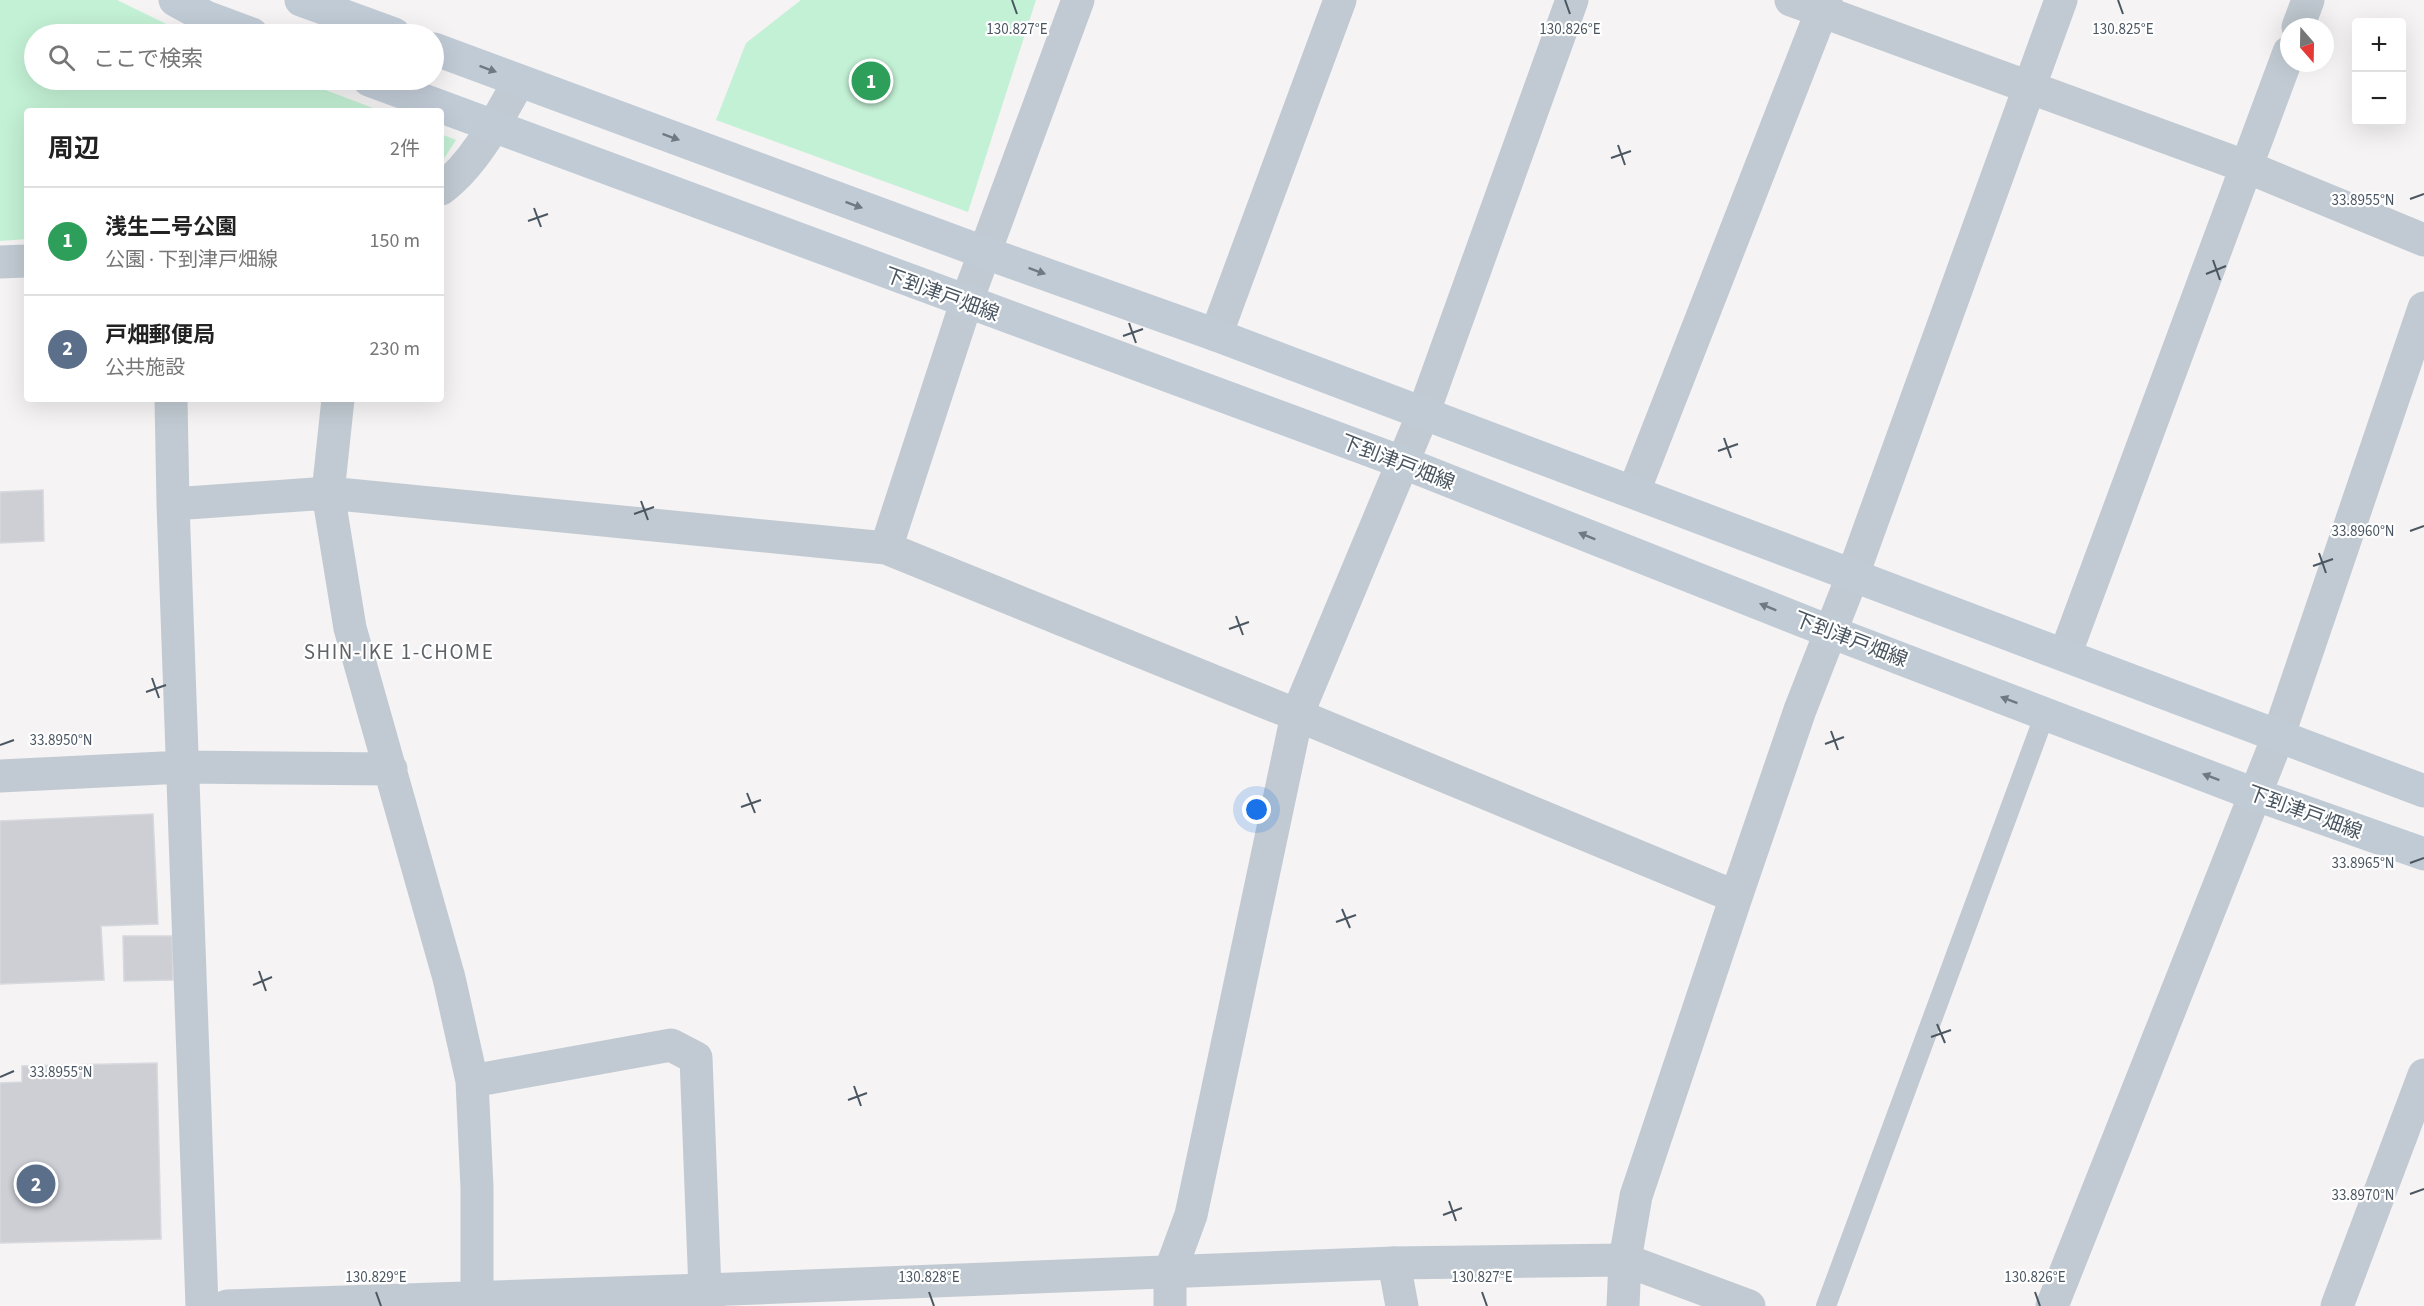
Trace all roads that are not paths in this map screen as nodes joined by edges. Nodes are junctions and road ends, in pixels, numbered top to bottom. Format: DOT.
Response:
graph roads {
  1 [pos="175,0"];
  2 [pos="301,0"];
  3 [pos="1078,0"];
  4 [pos="1340,0"];
  5 [pos="1572,0"];
  6 [pos="1791,0"];
  7 [pos="2061,0"];
  8 [pos="2308,0"];
  9 [pos="1824,6"];
  10 [pos="2301,18"];
  11 [pos="225,24"];
  12 [pos="367,24"];
  13 [pos="444,53"];
  14 [pos="2282,72"];
  15 [pos="519,81"];
  16 [pos="2030,86"];
  17 [pos="395,90"];
  18 [pos="443,108"];
  19 [pos="444,108"];
  20 [pos="493,127"];
  21 [pos="2247,167"];
  22 [pos="444,187"];
  23 [pos="2424,240"];
  24 [pos="984,252"];
  25 [pos="24,261"];
  26 [pos="0,262"];
  27 [pos="966,303"];
  28 [pos="2424,308"];
  29 [pos="1216,335"];
  30 [pos="171,402"];
  31 [pos="338,402"];
  32 [pos="1423,414"];
  33 [pos="1404,463"];
  34 [pos="1634,491"];
  35 [pos="328,493"];
  36 [pos="172,504"];
  37 [pos="886,549"];
  38 [pos="1852,577"];
  39 [pos="1831,632"];
  40 [pos="2066,655"];
  41 [pos="2045,714"];
  42 [pos="1297,715"];
  43 [pos="2278,737"];
  44 [pos="183,767"];
  45 [pos="391,768"];
  46 [pos="0,776"];
  47 [pos="2424,791"];
  48 [pos="2254,794"];
  49 [pos="2424,854"];
  50 [pos="1736,897"];
  51 [pos="2424,1075"];
  52 [pos="472,1081"];
  53 [pos="1625,1260"];
  54 [pos="1394,1263"];
  55 [pos="1170,1272"];
  56 [pos="477,1298"];
  57 [pos="707,1298"];
  58 [pos="202,1306"];
  59 [pos="227,1306"];
  60 [pos="1170,1306"];
  61 [pos="1402,1306"];
  62 [pos="1623,1306"];
  63 [pos="1749,1306"];
  64 [pos="1826,1306"];
  65 [pos="2052,1306"];
  66 [pos="2337,1306"];
  1 -- 11 [label="main road"];
  2 -- 12 [label="main road"];
  3 -- 24 [label="street"];
  4 -- 29 [label="street"];
  5 -- 32 [label="street"];
  6 -- 9 [label="street"];
  7 -- 16 [label="street"];
  8 -- 10 [label="street"];
  9 -- 16 [label="street"];
  9 -- 34 [label="street"];
  13 -- 15 [label="main road, one-way"];
  14 -- 21 [label="street"];
  15 -- 20 [label="street"];
  15 -- 24 [label="main road, one-way"];
  16 -- 21 [label="street"];
  16 -- 38 [label="street"];
  17 -- 18 [label="main road, 下到津戸畑線"];
  19 -- 20 [label="main road, 下到津戸畑線"];
  20 -- 22 [label="street"];
  20 -- 27 [label="main road, 下到津戸畑線"];
  21 -- 23 [label="street"];
  21 -- 40 [label="street"];
  24 -- 27 [label="street"];
  24 -- 29 [label="main road, one-way"];
  25 -- 26 [label="street"];
  27 -- 33 [label="main road, 下到津戸畑線"];
  27 -- 37 [label="street"];
  28 -- 43 [label="street"];
  29 -- 32 [label="main road"];
  30 -- 36 [label="street"];
  31 -- 35 [label="street"];
  32 -- 33 [label="street"];
  32 -- 34 [label="main road"];
  39 -- 33 [label="main road, 下到津戸畑線, one-way"];
  33 -- 42 [label="street"];
  34 -- 38 [label="main road"];
  35 -- 36 [label="street"];
  35 -- 37 [label="street"];
  35 -- 45 [label="street"];
  36 -- 44 [label="street"];
  37 -- 42 [label="street"];
  38 -- 39 [label="street"];
  38 -- 40 [label="main road"];
  41 -- 39 [label="main road, 下到津戸畑線, one-way"];
  39 -- 50 [label="street"];
  40 -- 43 [label="main road"];
  48 -- 41 [label="main road, 下到津戸畑線, one-way"];
  41 -- 64 [label="lane"];
  42 -- 50 [label="street"];
  42 -- 55 [label="street"];
  43 -- 47 [label="main road"];
  43 -- 48 [label="street"];
  44 -- 45 [label="street"];
  44 -- 46 [label="street"];
  44 -- 58 [label="street"];
  45 -- 52 [label="street"];
  48 -- 49 [label="main road, 下到津戸畑線"];
  48 -- 65 [label="street"];
  50 -- 53 [label="street"];
  51 -- 66 [label="street"];
  52 -- 56 [label="street"];
  52 -- 57 [label="street"];
  53 -- 54 [label="street"];
  53 -- 62 [label="street"];
  53 -- 63 [label="street"];
  54 -- 55 [label="street"];
  54 -- 61 [label="street"];
  55 -- 57 [label="street"];
  55 -- 60 [label="street"];
  56 -- 57 [label="street"];
  56 -- 59 [label="street"];
}
